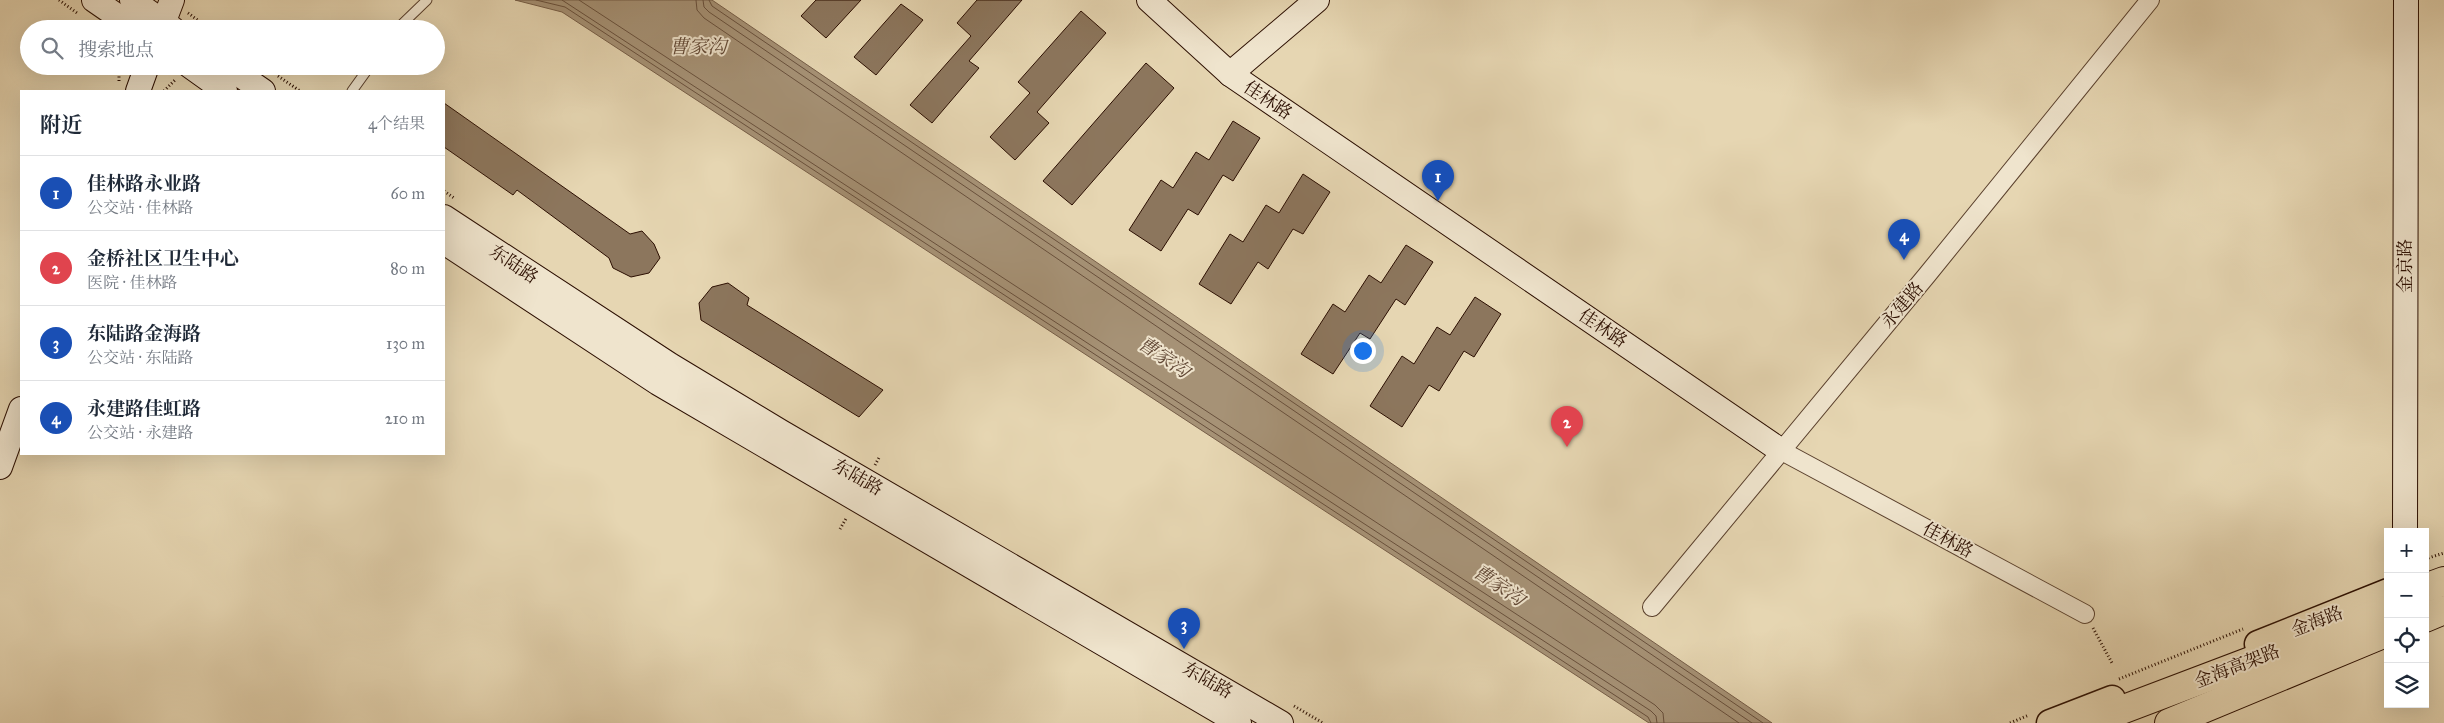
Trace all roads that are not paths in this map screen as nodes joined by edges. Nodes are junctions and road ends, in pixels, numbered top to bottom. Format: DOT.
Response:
graph roads {
  1 [pos="94,0"];
  2 [pos="132,0"];
  3 [pos="172,0"];
  4 [pos="427,0"];
  5 [pos="1149,0"];
  6 [pos="1317,0"];
  7 [pos="2150,0"];
  8 [pos="2406,0"];
  9 [pos="123,20"];
  10 [pos="157,20"];
  11 [pos="168,20"];
  12 [pos="406,20"];
  13 [pos="1230,74"];
  14 [pos="144,75"];
  15 [pos="187,75"];
  16 [pos="251,75"];
  17 [pos="364,75"];
  18 [pos="267,81"];
  19 [pos="138,90"];
  20 [pos="224,90"];
  21 [pos="353,90"];
  22 [pos="452,209"];
  23 [pos="445,243"];
  24 [pos="20,412"];
  25 [pos="1780,450"];
  26 [pos="0,466"];
  27 [pos="2405,528"];
  28 [pos="2444,570"];
  29 [pos="2429,576"];
  30 [pos="2444,581"];
  31 [pos="2429,587"];
  32 [pos="2444,588"];
  33 [pos="2384,593"];
  34 [pos="2429,594"];
  35 [pos="2384,605"];
  36 [pos="1652,607"];
  37 [pos="2384,610"];
  38 [pos="2444,610"];
  39 [pos="2085,614"];
  40 [pos="2429,616"];
  41 [pos="2444,623"];
  42 [pos="2429,629"];
  43 [pos="2384,634"];
  44 [pos="2384,646"];
  45 [pos="2320,670"];
  46 [pos="2158,695"];
  47 [pos="1285,713"];
  48 [pos="2044,718"];
  49 [pos="1239,723"];
  50 [pos="2087,723"];
  51 [pos="2170,723"];
  52 [pos="2187,723"];
  53 [pos="2197,723"];
  1 -- 9 [label="main road"];
  2 -- 10 [label="main road"];
  3 -- 11 [label="main road"];
  4 -- 12 [label="lane"];
  5 -- 13 [label="main road, 佳林路"];
  6 -- 13 [label="main road"];
  7 -- 25 [label="street, 永建路"];
  8 -- 27 [label="main road, 金京路"];
  13 -- 25 [label="main road, 佳林路"];
  14 -- 19 [label="main road"];
  15 -- 20 [label="main road"];
  16 -- 18 [label="main road"];
  17 -- 21 [label="lane"];
  22 -- 47 [label="main road, 东陆路"];
  23 -- 49 [label="main road, 东陆路"];
  24 -- 26 [label="main road"];
  25 -- 36 [label="street, 永建路"];
  25 -- 39 [label="street, 佳林路"];
  28 -- 29 [label="main road"];
  30 -- 31 [label="highway"];
  32 -- 34 [label="highway"];
  33 -- 48 [label="main road, 金海路"];
  35 -- 46 [label="highway"];
  37 -- 46 [label="highway, 金海高架路"];
  38 -- 40 [label="highway"];
  41 -- 42 [label="main road"];
  43 -- 51 [label="highway, 金海高架路"];
  44 -- 45 [label="main road"];
  45 -- 52 [label="highway"];
  45 -- 53 [label="main road"];
  46 -- 50 [label="highway, 金海高架路"];
}
